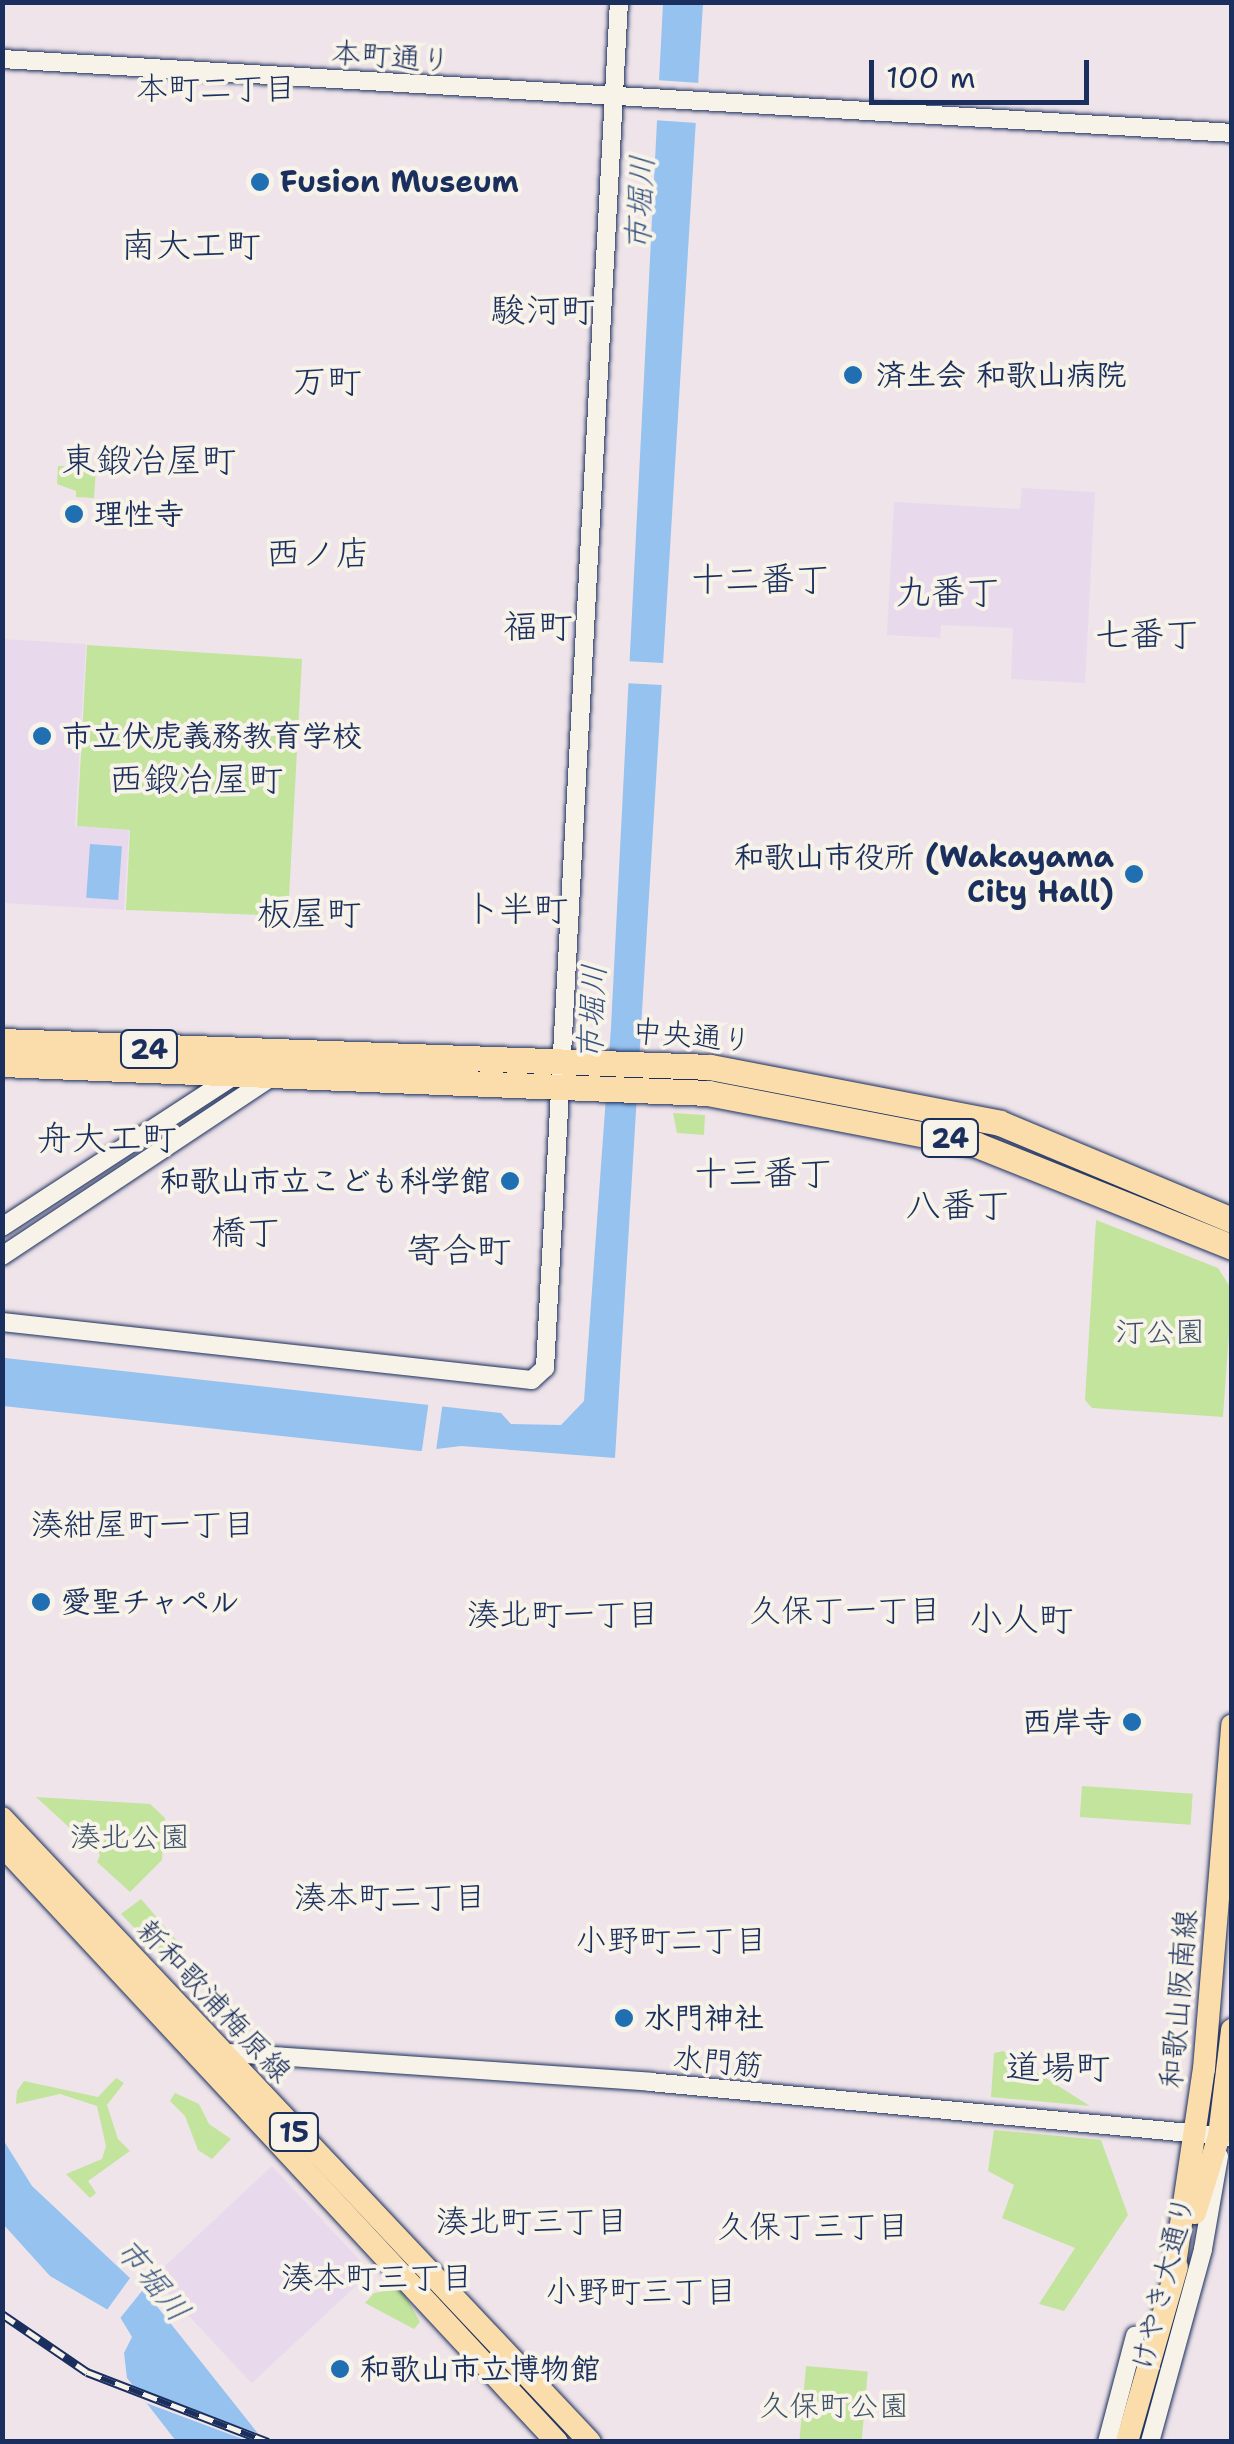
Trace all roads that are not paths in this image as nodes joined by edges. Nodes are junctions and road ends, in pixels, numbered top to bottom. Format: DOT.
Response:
graph roads {
  1 [pos="618,2"];
  2 [pos="2,59"];
  3 [pos="614,99"];
  4 [pos="1232,133"];
  5 [pos="2,1041"];
  6 [pos="575,1059"];
  7 [pos="2,1064"];
  8 [pos="275,1065"];
  9 [pos="236,1074"];
  10 [pos="573,1086"];
  11 [pos="1232,1220"];
  12 [pos="2,1227"];
  13 [pos="1232,1247"];
  14 [pos="2,1256"];
  15 [pos="2,1322"];
  16 [pos="1232,1725"];
  17 [pos="2,1818"];
  18 [pos="2,1845"];
  19 [pos="1232,2030"];
  20 [pos="211,2056"];
  21 [pos="1195,2134"];
  22 [pos="1226,2136"];
  23 [pos="1173,2278"];
  24 [pos="1135,2336"];
  25 [pos="557,2442"];
  26 [pos="590,2442"];
  27 [pos="1107,2442"];
  28 [pos="1127,2442"];
  29 [pos="1150,2442"];
  1 -- 3 [label="street"];
  2 -- 3 [label="street, 本町通り"];
  3 -- 4 [label="street, 本町通り"];
  3 -- 6 [label="street"];
  5 -- 8 [label="highway, 中央通り / 24"];
  6 -- 8 [label="highway, 中央通り / 24"];
  6 -- 10 [label="street"];
  6 -- 11 [label="highway, 中央通り / 24"];
  7 -- 9 [label="highway, 中央通り / 24"];
  8 -- 9 [label="highway, 中央通り / 24"];
  8 -- 10 [label="highway, 中央通り / 24"];
  8 -- 14 [label="street"];
  9 -- 12 [label="street"];
  10 -- 13 [label="highway, 中央通り / 24"];
  10 -- 15 [label="street"];
  16 -- 21 [label="main road, 和歌山阪南線"];
  17 -- 20 [label="main road, 新和歌浦梅原線 / 15"];
  18 -- 20 [label="main road, 新和歌浦梅原線 / 15"];
  19 -- 22 [label="main road, 和歌山阪南線"];
  20 -- 21 [label="street, 水門筋"];
  20 -- 25 [label="main road, 新和歌浦梅原線 / 15"];
  20 -- 26 [label="main road, 新和歌浦梅原線 / 15"];
  21 -- 22 [label="street, 水門筋"];
  21 -- 23 [label="main road, 和歌山阪南線"];
  22 -- 23 [label="main road, 和歌山阪南線"];
  22 -- 29 [label="street, けやき大通り"];
  23 -- 28 [label="main road, 和歌山阪南線"];
  24 -- 27 [label="street, けやき大通り"];
}
